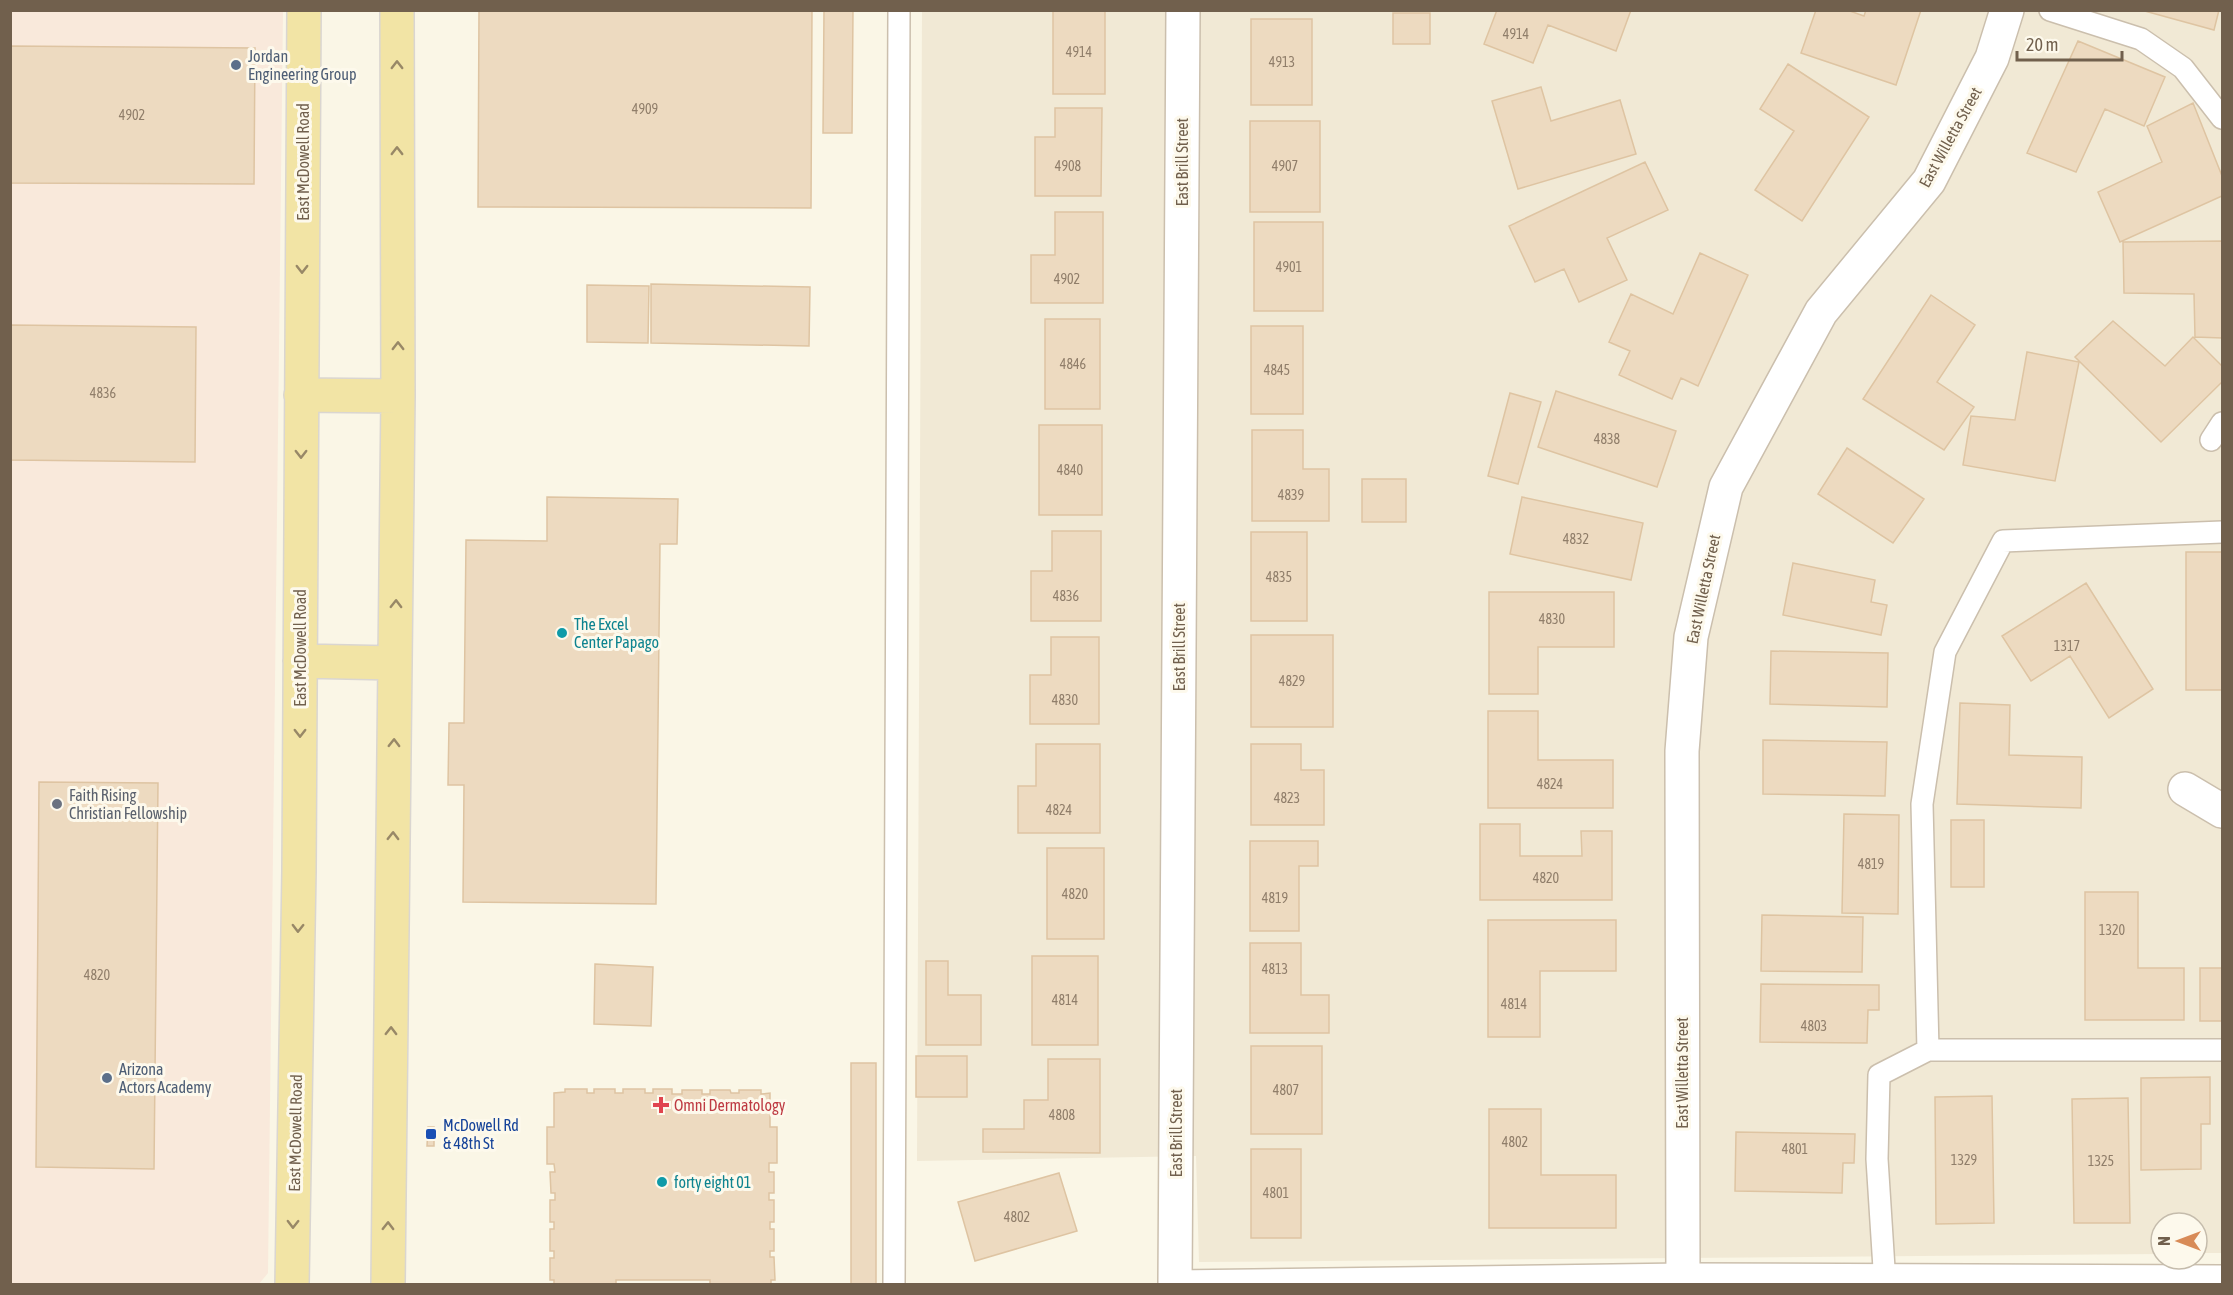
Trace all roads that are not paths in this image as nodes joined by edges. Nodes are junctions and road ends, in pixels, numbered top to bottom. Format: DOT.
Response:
graph roads {
  1 [pos="304,10"];
  2 [pos="397,10"];
  3 [pos="899,10"];
  4 [pos="1183,10"];
  5 [pos="2007,10"];
  6 [pos="2050,10"];
  7 [pos="2223,118"];
  8 [pos="302,395"];
  9 [pos="398,396"];
  10 [pos="2223,532"];
  11 [pos="300,661"];
  12 [pos="395,663"];
  13 [pos="2185,789"];
  14 [pos="2223,811"];
  15 [pos="1928,1050"];
  16 [pos="2223,1050"];
  17 [pos="2223,1276"];
  18 [pos="1683,1279"];
  19 [pos="1884,1279"];
  20 [pos="1175,1283"];
  21 [pos="292,1284"];
  22 [pos="388,1284"];
  23 [pos="894,1284"];
  1 -- 8 [label="main road, East McDowell Road, one-way"];
  9 -- 2 [label="main road, one-way"];
  3 -- 23 [label="lane"];
  4 -- 20 [label="street, East Brill Street"];
  5 -- 18 [label="street, East Willetta Street"];
  6 -- 7 [label="lane"];
  8 -- 9 [label="main road"];
  8 -- 11 [label="main road, East McDowell Road, one-way"];
  12 -- 9 [label="main road, one-way"];
  10 -- 15 [label="lane"];
  11 -- 12 [label="main road"];
  11 -- 21 [label="main road, East McDowell Road, one-way"];
  22 -- 12 [label="main road, one-way"];
  13 -- 14 [label="street"];
  15 -- 16 [label="lane"];
  15 -- 19 [label="lane"];
  17 -- 19 [label="lane"];
  18 -- 19 [label="lane"];
  18 -- 20 [label="lane"];
}
